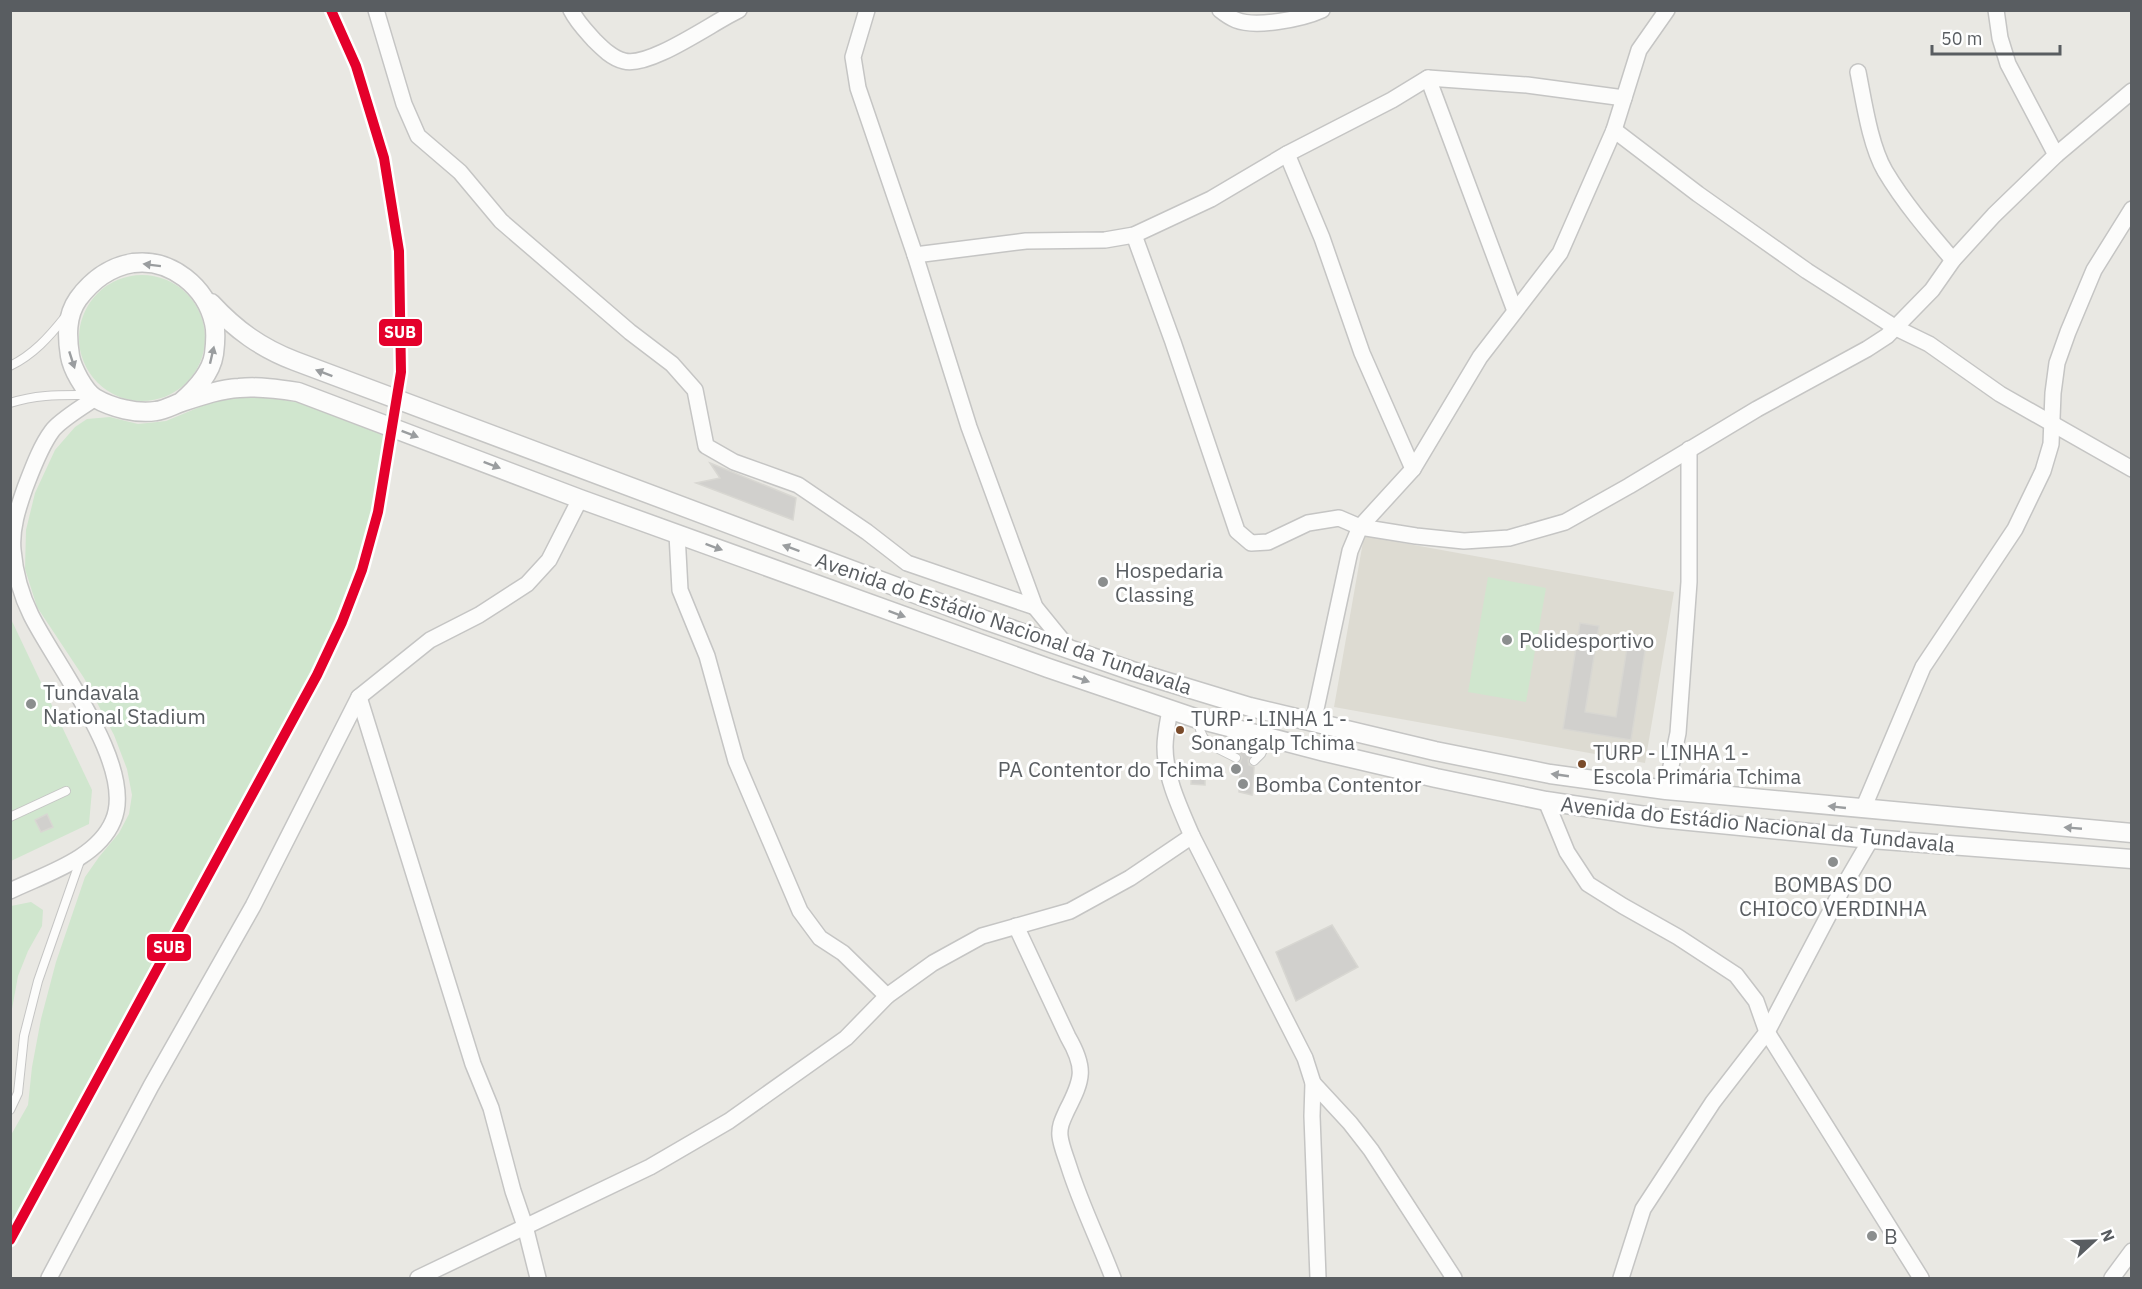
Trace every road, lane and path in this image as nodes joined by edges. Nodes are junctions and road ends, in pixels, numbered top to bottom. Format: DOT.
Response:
graph roads {
  1 [pos="376,10"];
  2 [pos="571,10"];
  3 [pos="739,10"];
  4 [pos="867,10"];
  5 [pos="1220,10"];
  6 [pos="1322,10"];
  7 [pos="1667,10"];
  8 [pos="1996,10"];
  9 [pos="1858,72"];
  10 [pos="1428,78"];
  11 [pos="2132,91"];
  12 [pos="1624,98"];
  13 [pos="1614,130"];
  14 [pos="1287,154"];
  15 [pos="2056,155"];
  16 [pos="2132,209"];
  17 [pos="1134,235"];
  18 [pos="915,255"];
  19 [pos="1953,260"];
  20 [pos="201,293"];
  21 [pos="74,304"];
  22 [pos="1515,311"];
  23 [pos="1896,328"];
  24 [pos="10,366"];
  25 [pos="93,396"];
  26 [pos="10,402"];
  27 [pos="181,402"];
  28 [pos="2052,424"];
  29 [pos="1689,449"];
  30 [pos="1413,469"];
  31 [pos="2132,469"];
  32 [pos="580,499"];
  33 [pos="1360,527"];
  34 [pos="677,534"];
  35 [pos="1035,607"];
  36 [pos="1070,650"];
  37 [pos="359,697"];
  38 [pos="1170,710"];
  39 [pos="1198,719"];
  40 [pos="1313,723"];
  41 [pos="1269,737"];
  42 [pos="1236,758"];
  43 [pos="1254,760"];
  44 [pos="1666,790"];
  45 [pos="66,791"];
  46 [pos="1546,801"];
  47 [pos="1863,810"];
  48 [pos="10,817"];
  49 [pos="2132,833"];
  50 [pos="1192,836"];
  51 [pos="1871,839"];
  52 [pos="81,857"];
  53 [pos="2132,859"];
  54 [pos="10,891"];
  55 [pos="1016,926"];
  56 [pos="887,996"];
  57 [pos="1767,1032"];
  58 [pos="1313,1083"];
  59 [pos="10,1110"];
  60 [pos="525,1226"];
  61 [pos="2132,1251"];
  62 [pos="49,1278"];
  63 [pos="418,1278"];
  64 [pos="538,1278"];
  65 [pos="1113,1278"];
  66 [pos="1318,1278"];
  67 [pos="1454,1278"];
  68 [pos="1621,1278"];
  69 [pos="1921,1278"];
  70 [pos="2112,1278"];
  1 -- 35 [label="street"];
  2 -- 3 [label="street"];
  4 -- 18 [label="street"];
  5 -- 6 [label="street"];
  7 -- 12 [label="street"];
  8 -- 15 [label="street"];
  9 -- 19 [label="street"];
  10 -- 12 [label="street"];
  10 -- 14 [label="street"];
  10 -- 22 [label="street"];
  11 -- 15 [label="street"];
  12 -- 13 [label="street"];
  13 -- 22 [label="street"];
  13 -- 23 [label="street"];
  14 -- 17 [label="street"];
  14 -- 30 [label="street"];
  15 -- 19 [label="street"];
  16 -- 28 [label="street"];
  17 -- 18 [label="street"];
  17 -- 33 [label="street"];
  18 -- 35 [label="street"];
  19 -- 23 [label="street"];
  20 -- 21 [label="street, one-way"];
  27 -- 20 [label="street, one-way"];
  36 -- 20 [label="street, Avenida do Estádio Nacional da Tundavala, one-way"];
  21 -- 24 [label="lane"];
  21 -- 25 [label="street, one-way"];
  22 -- 30 [label="street"];
  23 -- 28 [label="street"];
  23 -- 29 [label="street"];
  25 -- 26 [label="lane"];
  25 -- 27 [label="street"];
  25 -- 52 [label="street"];
  27 -- 32 [label="street, Avenida do Estádio Nacional da Tundavala, one-way"];
  28 -- 31 [label="street"];
  28 -- 47 [label="street"];
  29 -- 33 [label="street"];
  29 -- 44 [label="street"];
  30 -- 33 [label="street"];
  32 -- 34 [label="street, Avenida do Estádio Nacional da Tundavala"];
  32 -- 37 [label="street"];
  33 -- 40 [label="street"];
  34 -- 38 [label="street, Avenida do Estádio Nacional da Tundavala, one-way"];
  34 -- 56 [label="street"];
  35 -- 36 [label="street"];
  36 -- 40 [label="street, Avenida do Estádio Nacional da Tundavala"];
  37 -- 60 [label="street"];
  37 -- 62 [label="street"];
  38 -- 39 [label="street, Avenida do Estádio Nacional da Tundavala"];
  38 -- 50 [label="street"];
  39 -- 41 [label="street, Avenida do Estádio Nacional da Tundavala"];
  39 -- 42 [label="lane"];
  44 -- 40 [label="street, Avenida do Estádio Nacional da Tundavala, one-way"];
  41 -- 43 [label="lane"];
  41 -- 46 [label="street, Avenida do Estádio Nacional da Tundavala"];
  47 -- 44 [label="street, Avenida do Estádio Nacional da Tundavala, one-way"];
  45 -- 48 [label="lane"];
  46 -- 51 [label="street, Avenida do Estádio Nacional da Tundavala"];
  46 -- 57 [label="street"];
  49 -- 47 [label="street, Avenida do Estádio Nacional da Tundavala, one-way"];
  50 -- 55 [label="street"];
  50 -- 58 [label="street"];
  51 -- 53 [label="street, Avenida do Estádio Nacional da Tundavala"];
  51 -- 57 [label="street"];
  52 -- 54 [label="street"];
  52 -- 59 [label="lane"];
  55 -- 56 [label="street"];
  55 -- 65 [label="street"];
  56 -- 60 [label="street"];
  57 -- 68 [label="street"];
  57 -- 69 [label="street"];
  58 -- 66 [label="street"];
  58 -- 67 [label="street"];
  60 -- 63 [label="street"];
  60 -- 64 [label="street"];
  61 -- 70 [label="street"];
}
